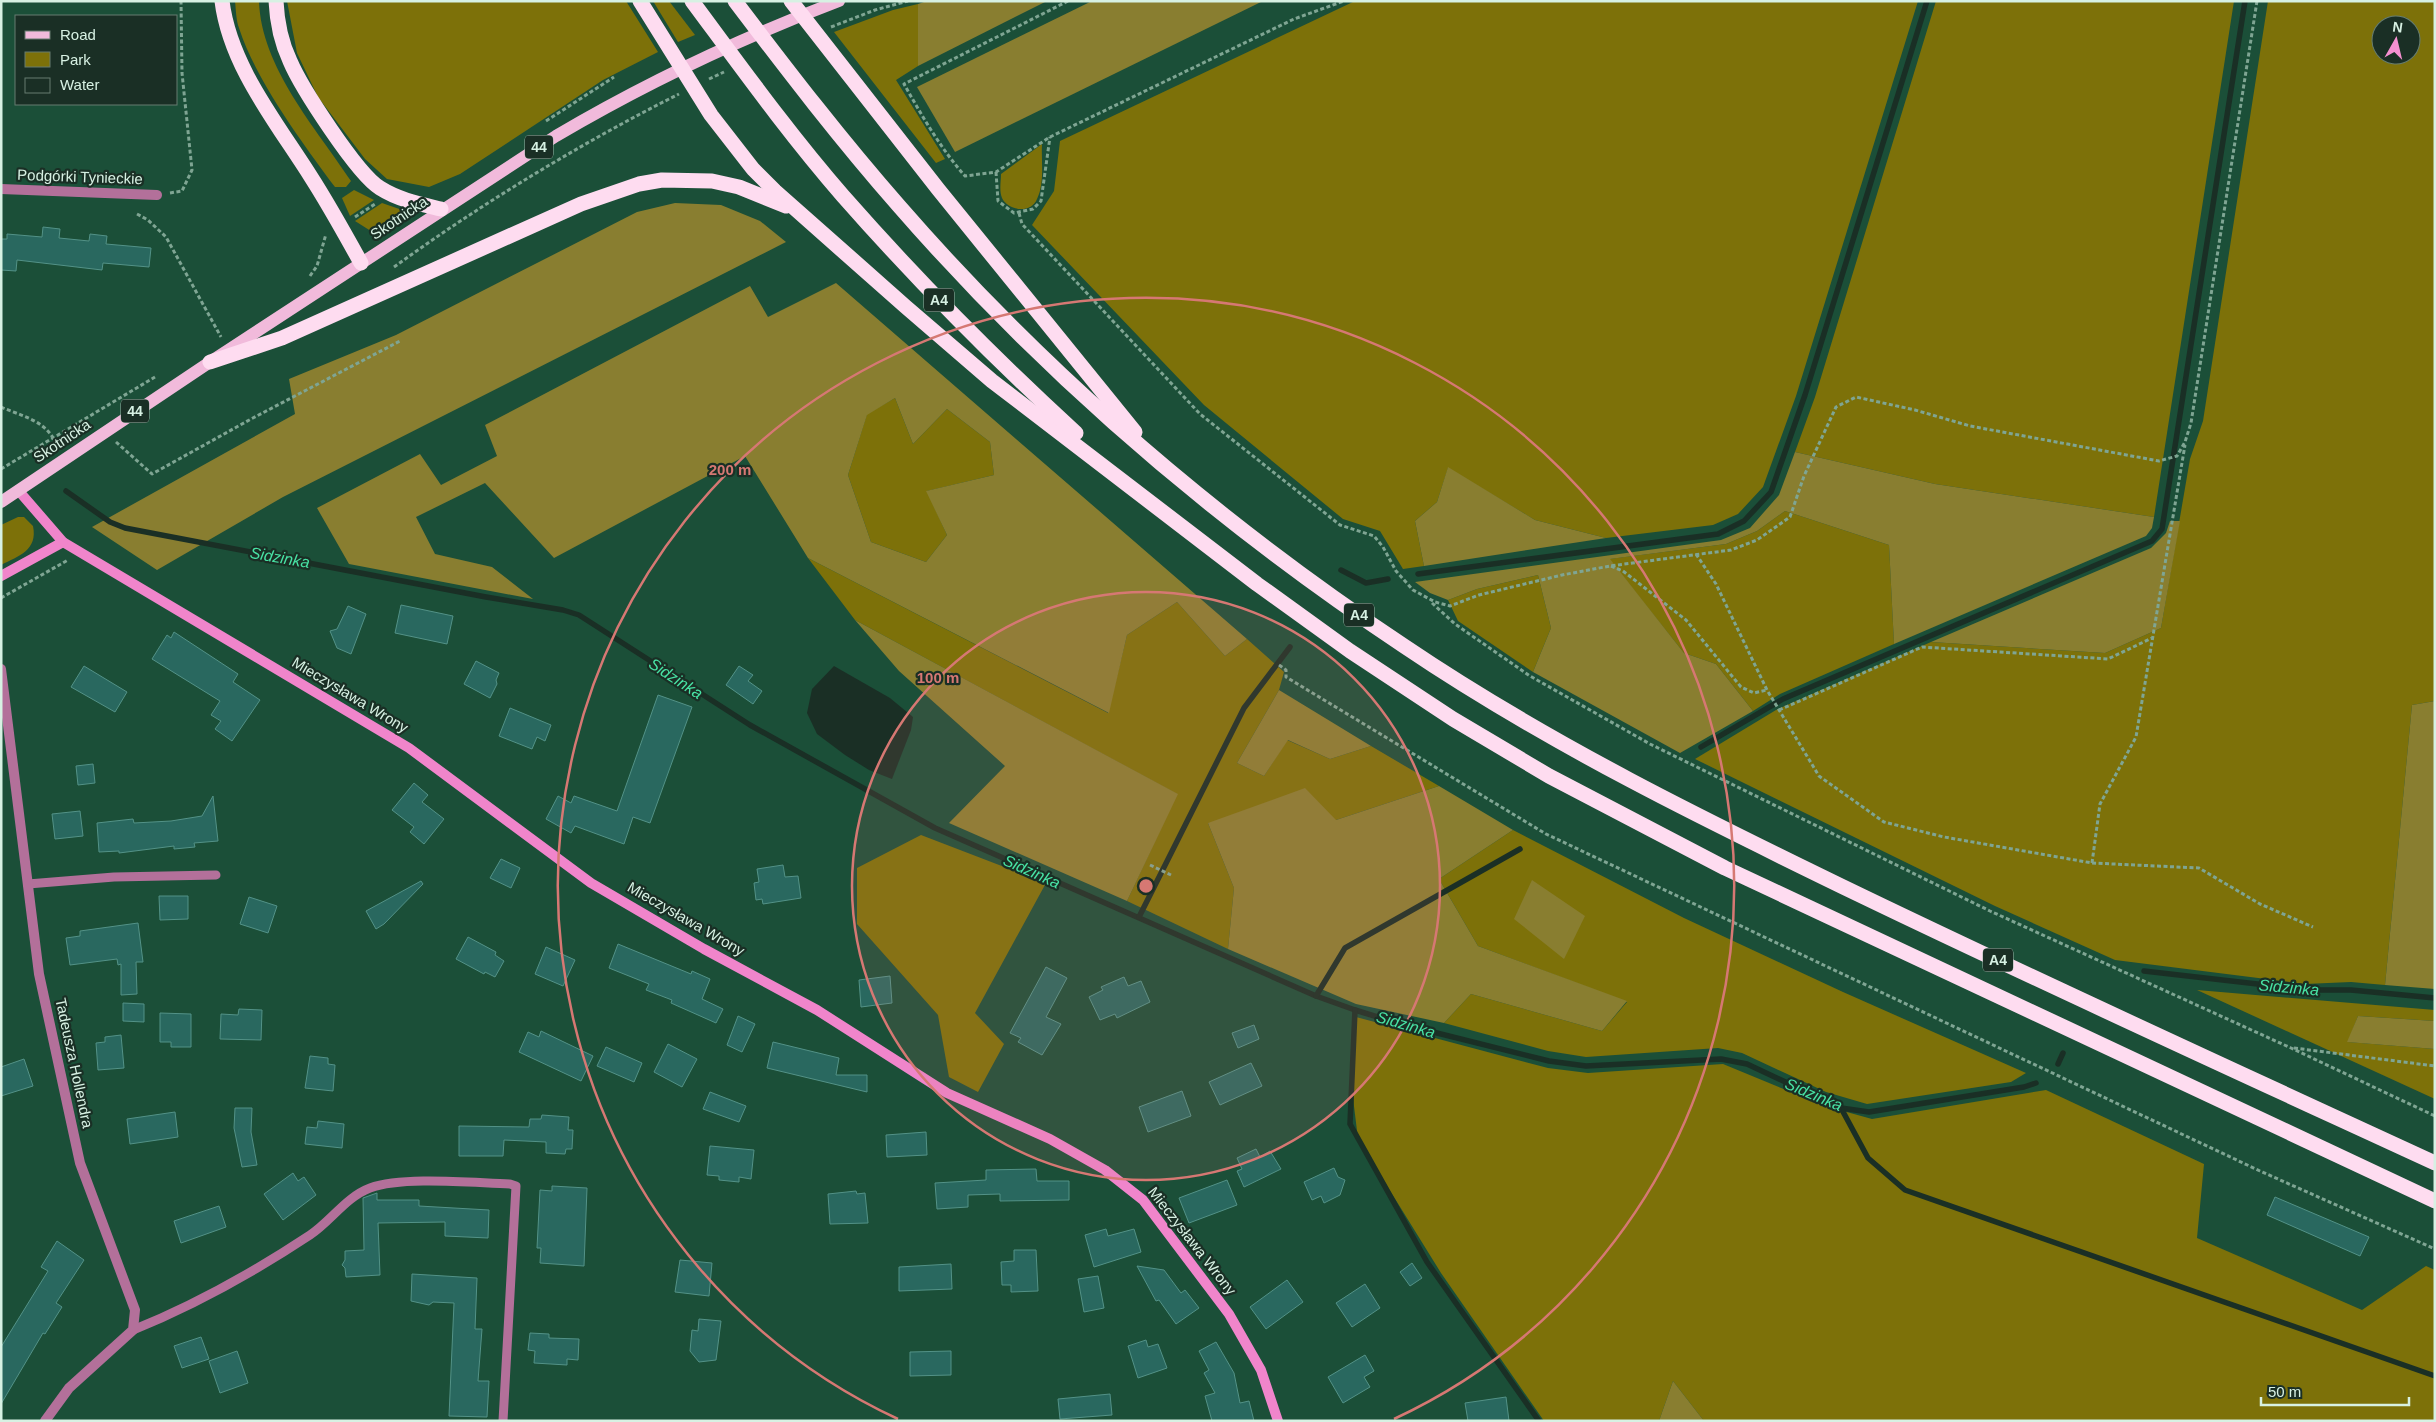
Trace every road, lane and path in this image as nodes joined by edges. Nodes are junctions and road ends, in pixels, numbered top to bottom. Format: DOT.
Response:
graph roads {
  1 [pos="181,1"];
  2 [pos="222,1"];
  3 [pos="276,1"];
  4 [pos="640,1"];
  5 [pos="692,1"];
  6 [pos="735,1"];
  7 [pos="791,1"];
  8 [pos="839,1"];
  9 [pos="908,1"];
  10 [pos="1068,1"];
  11 [pos="1344,1"];
  12 [pos="2257,1"];
  13 [pos="875,10"];
  14 [pos="614,77"];
  15 [pos="635,116"];
  16 [pos="542,124"];
  17 [pos="1050,137"];
  18 [pos="996,172"];
  19 [pos="1,190"];
  20 [pos="390,194"];
  21 [pos="157,196"];
  22 [pos="441,209"];
  23 [pos="801,212"];
  24 [pos="1019,213"];
  25 [pos="137,214"];
  26 [pos="340,226"];
  27 [pos="361,263"];
  28 [pos="388,272"];
  29 [pos="307,281"];
  30 [pos="229,333"];
  31 [pos="222,338"];
  32 [pos="400,341"];
  33 [pos="213,343"];
  34 [pos="210,362"];
  35 [pos="162,373"];
  36 [pos="1,407"];
  37 [pos="104,432"];
  38 [pos="53,438"];
  39 [pos="2185,442"];
  40 [pos="1163,466"];
  41 [pos="1,469"];
  42 [pos="18,490"];
  43 [pos="1,502"];
  44 [pos="1158,506"];
  45 [pos="63,542"];
  46 [pos="81,553"];
  47 [pos="1696,554"];
  48 [pos="1610,566"];
  49 [pos="1,576"];
  50 [pos="1,598"];
  51 [pos="1428,599"];
  52 [pos="2152,638"];
  53 [pos="1280,665"];
  54 [pos="1,669"];
  55 [pos="1767,690"];
  56 [pos="1779,710"];
  57 [pos="2092,863"];
  58 [pos="1150,865"];
  59 [pos="216,875"];
  60 [pos="1171,875"];
  61 [pos="28,884"];
  62 [pos="2314,926"];
  63 [pos="2291,1048"];
  64 [pos="2435,1066"];
  65 [pos="2435,1116"];
  66 [pos="2435,1163"];
  67 [pos="2435,1201"];
  68 [pos="2435,1249"];
  69 [pos="133,1330"];
  70 [pos="45,1421"];
  71 [pos="503,1421"];
  72 [pos="1278,1421"];
  1 -- 21 [label="path"];
  2 -- 26 [label="highway"];
  3 -- 20 [label="highway"];
  4 -- 23 [label="highway"];
  5 -- 44 [label="highway, A4"];
  6 -- 40 [label="highway, A4"];
  7 -- 40 [label="highway"];
  8 -- 22 [label="main road, Skotnicka / 44"];
  9 -- 13 [label="path"];
  10 -- 18 [label="path"];
  11 -- 17 [label="path"];
  12 -- 39 [label="path"];
  14 -- 16 [label="path"];
  15 -- 28 [label="path"];
  17 -- 18 [label="path"];
  17 -- 24 [label="path"];
  18 -- 24 [label="path"];
  19 -- 21 [label="street, Podgórki Tynieckie"];
  20 -- 22 [label="highway"];
  20 -- 26 [label="path"];
  22 -- 27 [label="main road, Skotnicka / 44"];
  23 -- 34 [label="highway"];
  23 -- 44 [label="highway"];
  24 -- 51 [label="path"];
  25 -- 31 [label="path"];
  26 -- 27 [label="highway"];
  26 -- 29 [label="path"];
  27 -- 34 [label="main road, Skotnicka / 44"];
  30 -- 31 [label="path"];
  31 -- 33 [label="path"];
  32 -- 37 [label="path"];
  34 -- 37 [label="main road, Skotnicka / 44"];
  35 -- 38 [label="path"];
  36 -- 38 [label="path"];
  37 -- 42 [label="main road, Skotnicka / 44"];
  38 -- 41 [label="path"];
  39 -- 47 [label="path"];
  39 -- 52 [label="path"];
  40 -- 66 [label="highway, A4"];
  42 -- 43 [label="main road, Skotnicka / 44"];
  42 -- 45 [label="street, Mieczysława Wrony"];
  44 -- 67 [label="highway, A4"];
  45 -- 46 [label="street, Mieczysława Wrony"];
  45 -- 49 [label="street"];
  46 -- 50 [label="path"];
  46 -- 72 [label="street, Mieczysława Wrony"];
  47 -- 48 [label="path"];
  47 -- 55 [label="path"];
  48 -- 51 [label="path"];
  48 -- 55 [label="path"];
  51 -- 63 [label="path"];
  52 -- 56 [label="path"];
  52 -- 57 [label="path"];
  53 -- 68 [label="path"];
  54 -- 61 [label="street, Tadeusza Hollendra"];
  55 -- 56 [label="path"];
  56 -- 57 [label="path"];
  57 -- 62 [label="path"];
  58 -- 60 [label="path"];
  59 -- 61 [label="lane"];
  61 -- 69 [label="street, Tadeusza Hollendra"];
  63 -- 64 [label="path"];
  63 -- 65 [label="path"];
  69 -- 70 [label="street"];
  69 -- 71 [label="lane"];
}
